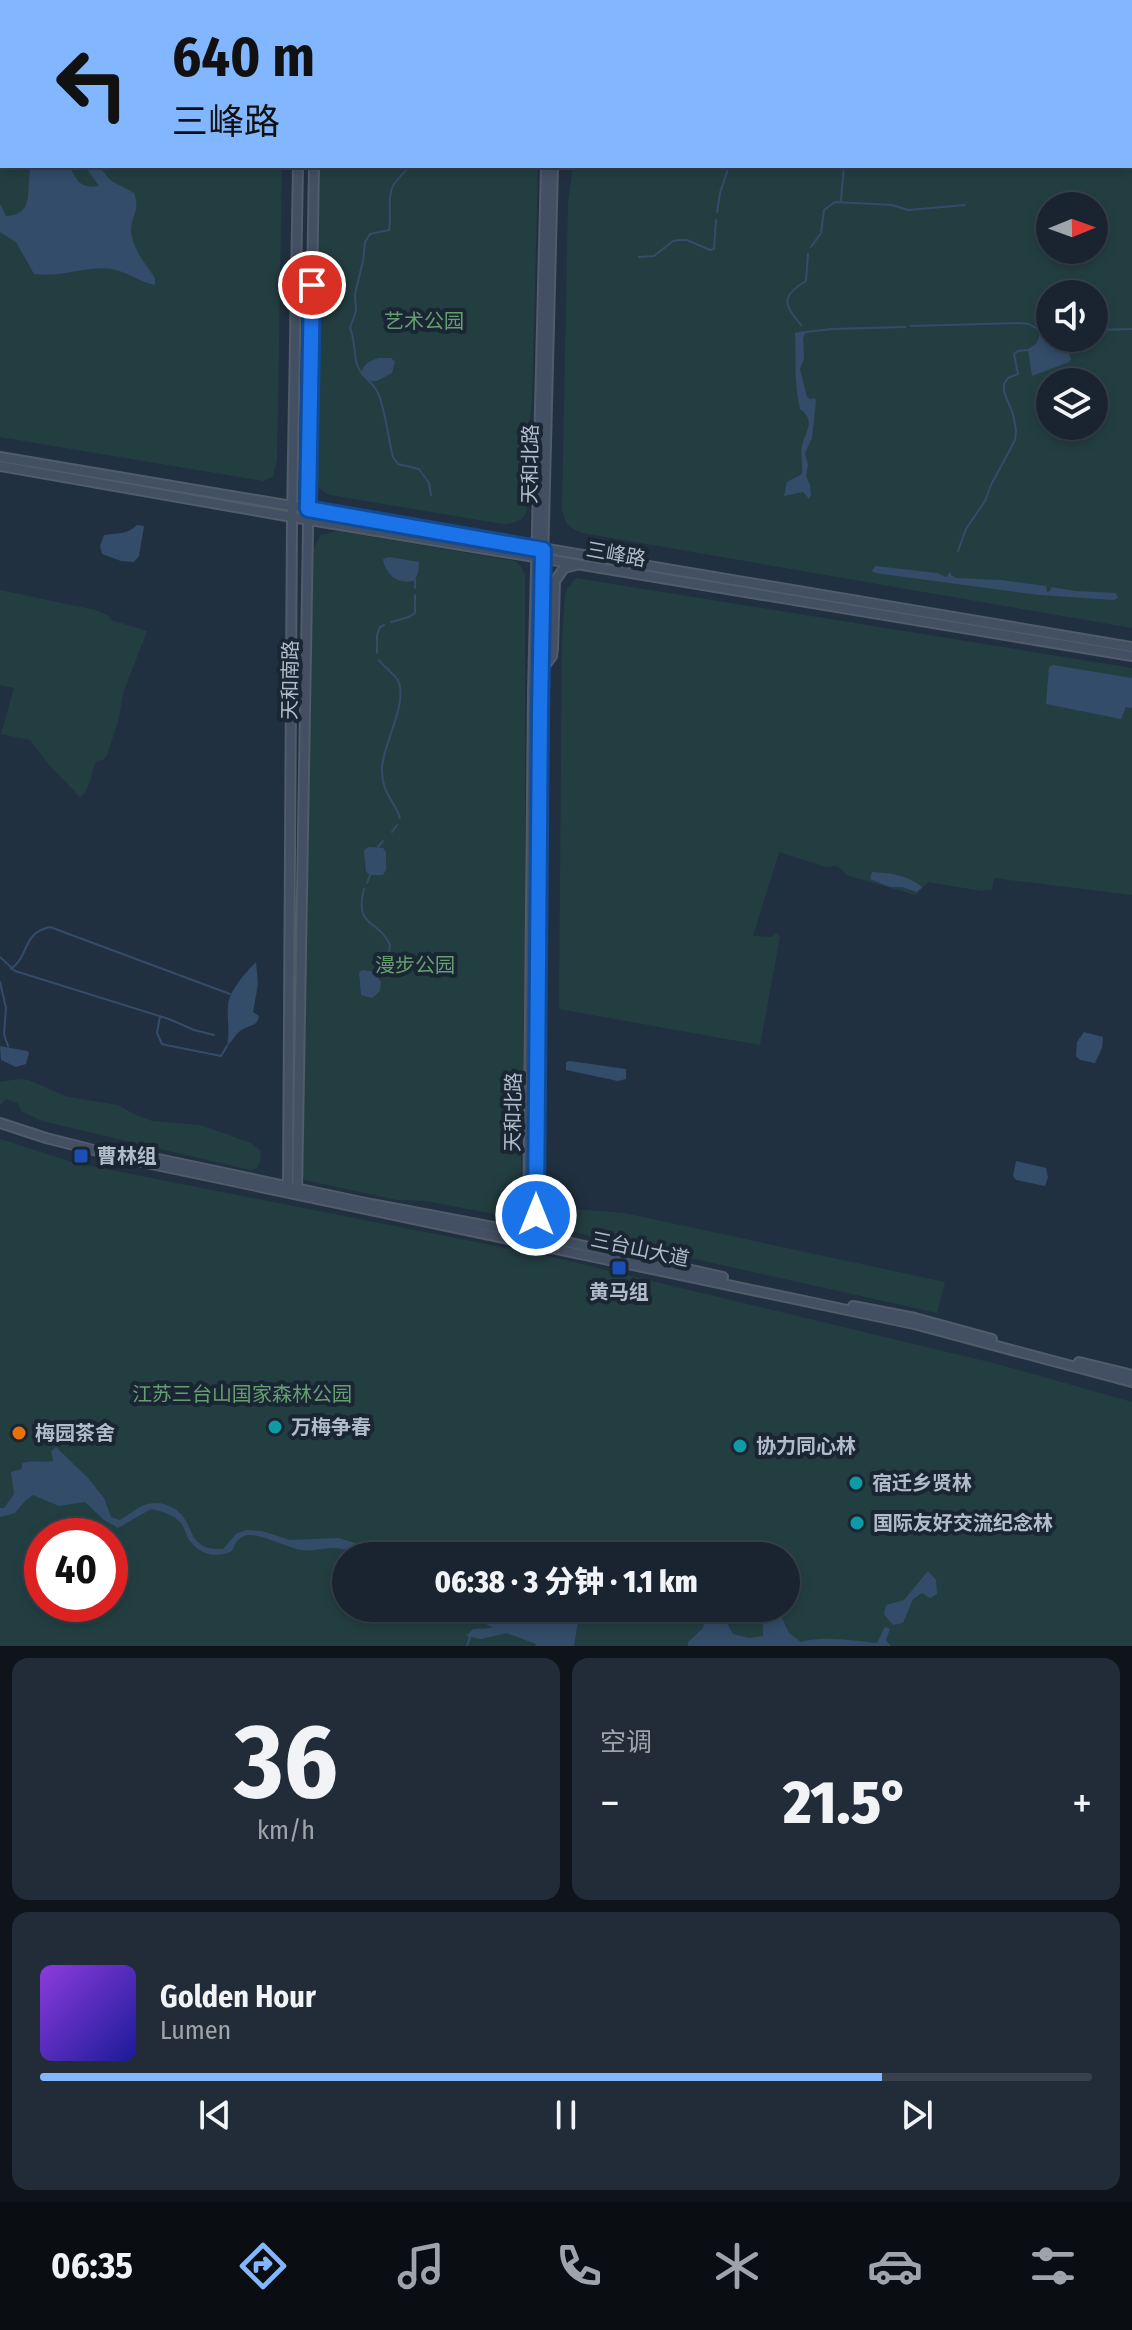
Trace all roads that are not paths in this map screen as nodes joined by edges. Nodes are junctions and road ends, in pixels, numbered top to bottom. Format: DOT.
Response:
graph roads {
  1 [pos="298,168"];
  2 [pos="314,168"];
  3 [pos="546,168"];
  4 [pos="553,168"];
  5 [pos="0,457"];
  6 [pos="0,466"];
  7 [pos="293,507"];
  8 [pos="308,509"];
  9 [pos="292,517"];
  10 [pos="309,520"];
  11 [pos="540,553"];
  12 [pos="579,564"];
  13 [pos="1132,647"];
  14 [pos="1132,656"];
  15 [pos="541,672"];
  16 [pos="0,1120"];
  17 [pos="292,1191"];
  18 [pos="532,1238"];
  19 [pos="1132,1375"];
  20 [pos="1132,1382"];
  1 -- 7 [label="street, 天和南路"];
  2 -- 8 [label="street, 天和南路"];
  3 -- 11 [label="street, 天和北路"];
  4 -- 11 [label="street, 天和北路"];
  5 -- 7 [label="street, 三峰路"];
  6 -- 9 [label="street, 三峰路"];
  7 -- 8 [label="street, 三峰路"];
  7 -- 9 [label="street, 天和南路"];
  8 -- 10 [label="street, 天和南路"];
  8 -- 11 [label="street, 三峰路"];
  9 -- 10 [label="street, 三峰路"];
  9 -- 17 [label="street, 天和南路"];
  10 -- 11 [label="street, 三峰路"];
  10 -- 17 [label="street, 天和南路"];
  11 -- 12 [label="street, 三峰路"];
  11 -- 13 [label="street, 三峰路"];
  11 -- 15 [label="street, 天和北路"];
  11 -- 18 [label="street, 天和北路"];
  12 -- 14 [label="street, 三峰路"];
  12 -- 15 [label="street"];
  15 -- 18 [label="street, 天和北路"];
  16 -- 17 [label="street, 三台山大道"];
  17 -- 18 [label="street, 三台山大道"];
  18 -- 19 [label="street, 三台山大道"];
  18 -- 20 [label="street, 三台山大道"];
}
